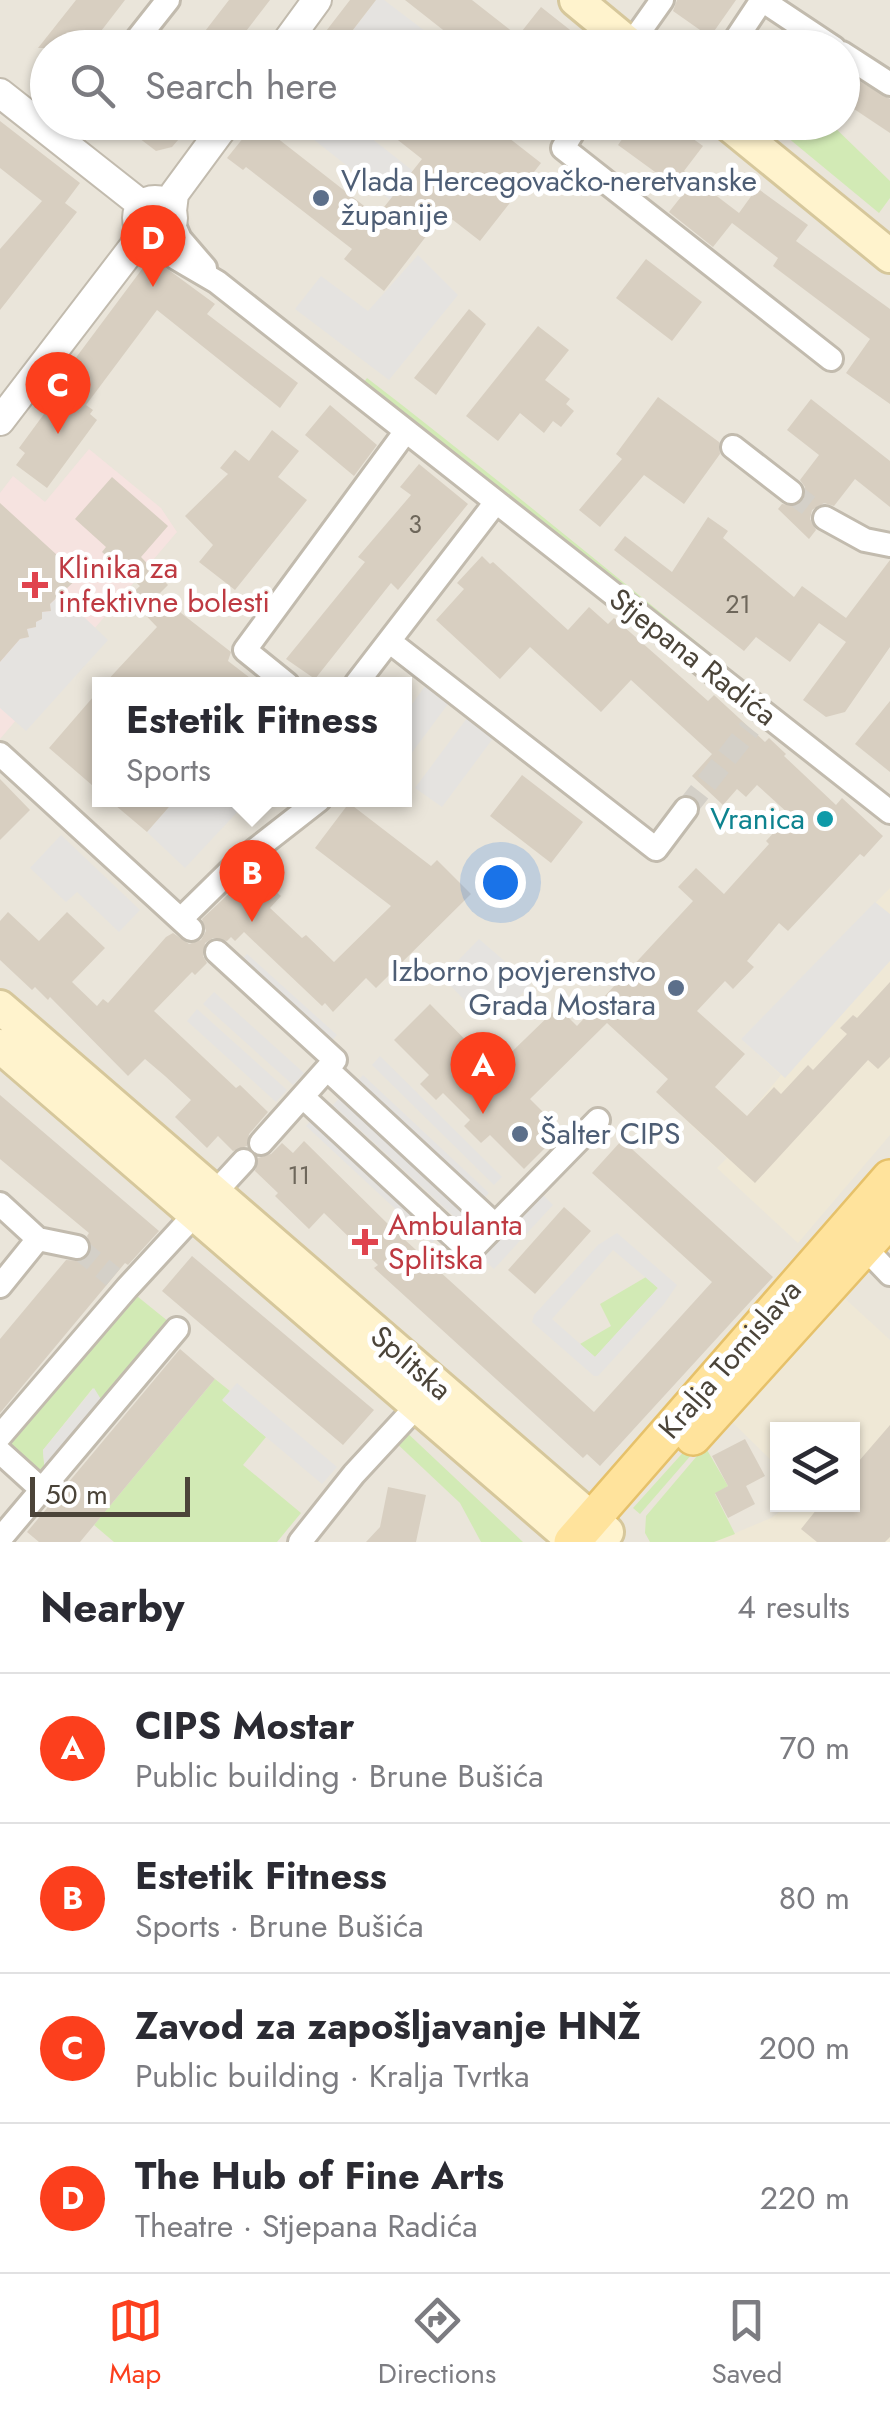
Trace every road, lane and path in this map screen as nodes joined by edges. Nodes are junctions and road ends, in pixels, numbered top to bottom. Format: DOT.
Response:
graph roads {
  1 [pos="168,0"];
  2 [pos="317,0"];
  3 [pos="576,0"];
  4 [pos="662,0"];
  5 [pos="144,30"];
  6 [pos="295,30"];
  7 [pos="612,30"];
  8 [pos="642,30"];
  9 [pos="742,30"];
  10 [pos="807,30"];
  11 [pos="860,65"];
  12 [pos="890,84"];
  13 [pos="0,92"];
  14 [pos="30,117"];
  15 [pos="58,140"];
  16 [pos="215,140"];
  17 [pos="568,140"];
  18 [pos="748,140"];
  19 [pos="157,223"];
  20 [pos="890,256"];
  21 [pos="830,359"];
  22 [pos="0,421"];
  23 [pos="406,431"];
  24 [pos="733,447"];
  25 [pos="791,492"];
  26 [pos="496,502"];
  27 [pos="825,518"];
  28 [pos="890,545"];
  29 [pos="389,641"];
  30 [pos="279,677"];
  31 [pos="361,677"];
  32 [pos="0,754"];
  33 [pos="310,807"];
  34 [pos="686,809"];
  35 [pos="890,812"];
  36 [pos="217,952"];
  37 [pos="0,1007"];
  38 [pos="0,1046"];
  39 [pos="328,1070"];
  40 [pos="304,1098"];
  41 [pos="598,1120"];
  42 [pos="261,1143"];
  43 [pos="244,1161"];
  44 [pos="890,1178"];
  45 [pos="206,1203"];
  46 [pos="0,1204"];
  47 [pos="890,1219"];
  48 [pos="495,1226"];
  49 [pos="38,1240"];
  50 [pos="77,1247"];
  51 [pos="864,1247"];
  52 [pos="890,1274"];
  53 [pos="0,1286"];
  54 [pos="341,1321"];
  55 [pos="177,1329"];
  56 [pos="416,1407"];
  57 [pos="0,1436"];
  58 [pos="0,1452"];
  59 [pos="41,1490"];
  60 [pos="591,1537"];
  61 [pos="0,1539"];
  62 [pos="300,1542"];
  1 -- 5 [label="street"];
  2 -- 6 [label="street"];
  3 -- 7 [label="main road"];
  4 -- 8 [label="street"];
  9 -- 10 [label="street"];
  11 -- 12 [label="street"];
  13 -- 14 [label="street, Stjepana Radića"];
  15 -- 19 [label="street, Stjepana Radića"];
  16 -- 19 [label="street"];
  17 -- 21 [label="street"];
  18 -- 20 [label="main road"];
  19 -- 22 [label="street"];
  19 -- 23 [label="street, Stjepana Radića"];
  23 -- 26 [label="street, Stjepana Radića"];
  23 -- 30 [label="street"];
  24 -- 25 [label="street"];
  26 -- 29 [label="street"];
  26 -- 35 [label="street, Stjepana Radića"];
  27 -- 28 [label="street"];
  29 -- 31 [label="street"];
  29 -- 34 [label="street"];
  32 -- 33 [label="street"];
  36 -- 39 [label="street"];
  37 -- 45 [label="main road, Splitska"];
  38 -- 45 [label="main road, Splitska"];
  39 -- 40 [label="street"];
  39 -- 48 [label="street"];
  40 -- 42 [label="street"];
  40 -- 48 [label="street"];
  41 -- 48 [label="street"];
  43 -- 45 [label="street"];
  44 -- 60 [label="main road, Kralja Tomislava"];
  45 -- 54 [label="main road, Splitska"];
  45 -- 57 [label="street"];
  46 -- 49 [label="street"];
  47 -- 51 [label="main road, Kralja Tomislava"];
  49 -- 50 [label="street"];
  49 -- 53 [label="street"];
  51 -- 52 [label="street"];
  51 -- 60 [label="main road, Kralja Tomislava"];
  54 -- 56 [label="main road, Splitska"];
  54 -- 60 [label="main road, Splitska"];
  55 -- 59 [label="street"];
  56 -- 60 [label="main road, Splitska"];
  56 -- 62 [label="street, Splitska"];
  58 -- 59 [label="street"];
  59 -- 61 [label="street"];
}
